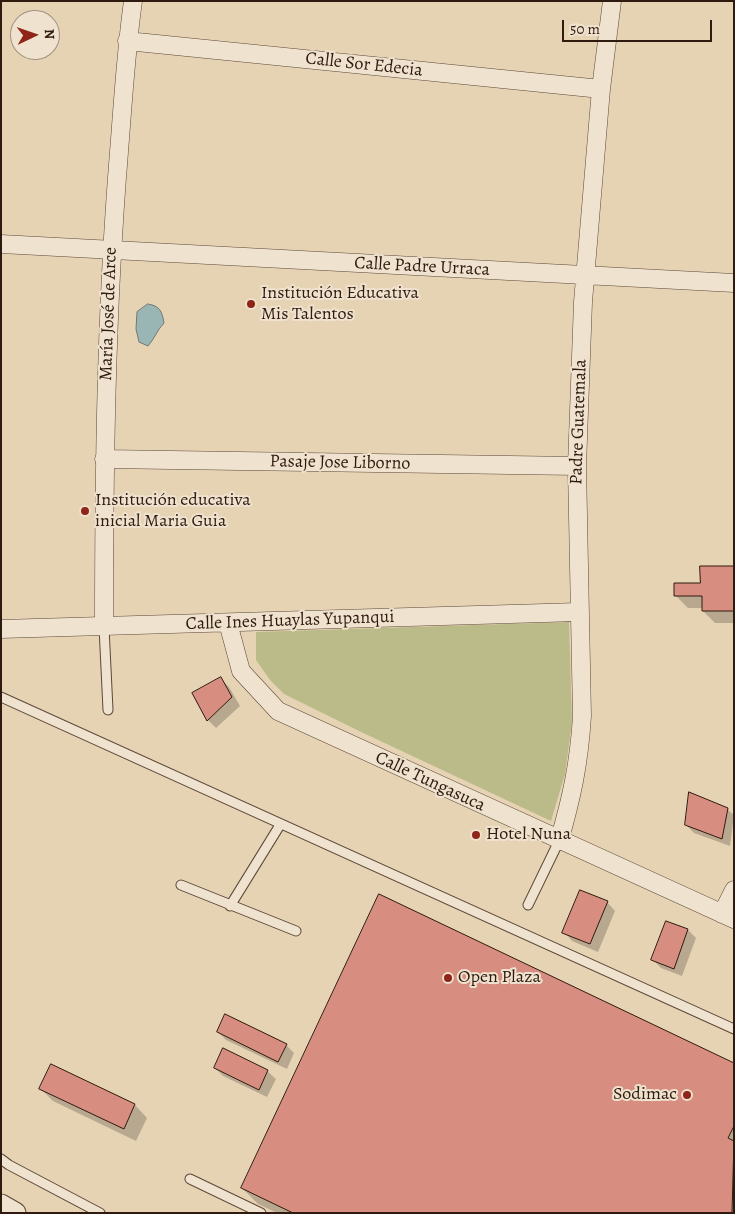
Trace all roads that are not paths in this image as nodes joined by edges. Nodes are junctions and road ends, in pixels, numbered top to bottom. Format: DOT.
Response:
graph roads {
  1 [pos="133,1"];
  2 [pos="612,1"];
  3 [pos="127,41"];
  4 [pos="601,89"];
  5 [pos="1,244"];
  6 [pos="111,250"];
  7 [pos="584,276"];
  8 [pos="734,283"];
  9 [pos="104,459"];
  10 [pos="577,466"];
  11 [pos="580,612"];
  12 [pos="228,623"];
  13 [pos="104,627"];
  14 [pos="1,630"];
  15 [pos="1,697"];
  16 [pos="108,710"];
  17 [pos="280,825"];
  18 [pos="559,841"];
  19 [pos="181,885"];
  20 [pos="734,890"];
  21 [pos="528,905"];
  22 [pos="230,906"];
  23 [pos="728,916"];
  24 [pos="296,931"];
  25 [pos="734,1029"];
  26 [pos="1,1159"];
  27 [pos="190,1179"];
  28 [pos="1,1205"];
  29 [pos="15,1213"];
  30 [pos="100,1213"];
  31 [pos="261,1213"];
  1 -- 3 [label="street, María José de Arce"];
  2 -- 4 [label="street, Padre Guatemala"];
  3 -- 4 [label="street, Calle Sor Edecia"];
  3 -- 6 [label="street, María José de Arce"];
  4 -- 7 [label="street, Padre Guatemala"];
  5 -- 6 [label="street, Calle Padre Urraca"];
  6 -- 7 [label="street, Calle Padre Urraca"];
  6 -- 9 [label="street, María José de Arce"];
  7 -- 8 [label="street, Calle Padre Urraca"];
  7 -- 10 [label="street, Padre Guatemala"];
  9 -- 10 [label="street, Pasaje Jose Liborno"];
  9 -- 13 [label="street, María José de Arce"];
  10 -- 11 [label="street, Padre Guatemala"];
  11 -- 12 [label="street, Calle Ines Huaylas Yupanqui"];
  11 -- 18 [label="street, Padre Guatemala"];
  12 -- 13 [label="street, Calle Ines Huaylas Yupanqui"];
  12 -- 18 [label="street, Calle Tungasuca"];
  13 -- 14 [label="street, Calle Ines Huaylas Yupanqui"];
  13 -- 16 [label="lane"];
  15 -- 17 [label="lane"];
  17 -- 22 [label="lane"];
  17 -- 25 [label="lane"];
  18 -- 21 [label="lane"];
  18 -- 23 [label="street, Calle Tungasuca"];
  19 -- 22 [label="lane"];
  20 -- 23 [label="street"];
  22 -- 24 [label="lane"];
  26 -- 30 [label="lane"];
  27 -- 31 [label="lane"];
  28 -- 29 [label="street"];
}
